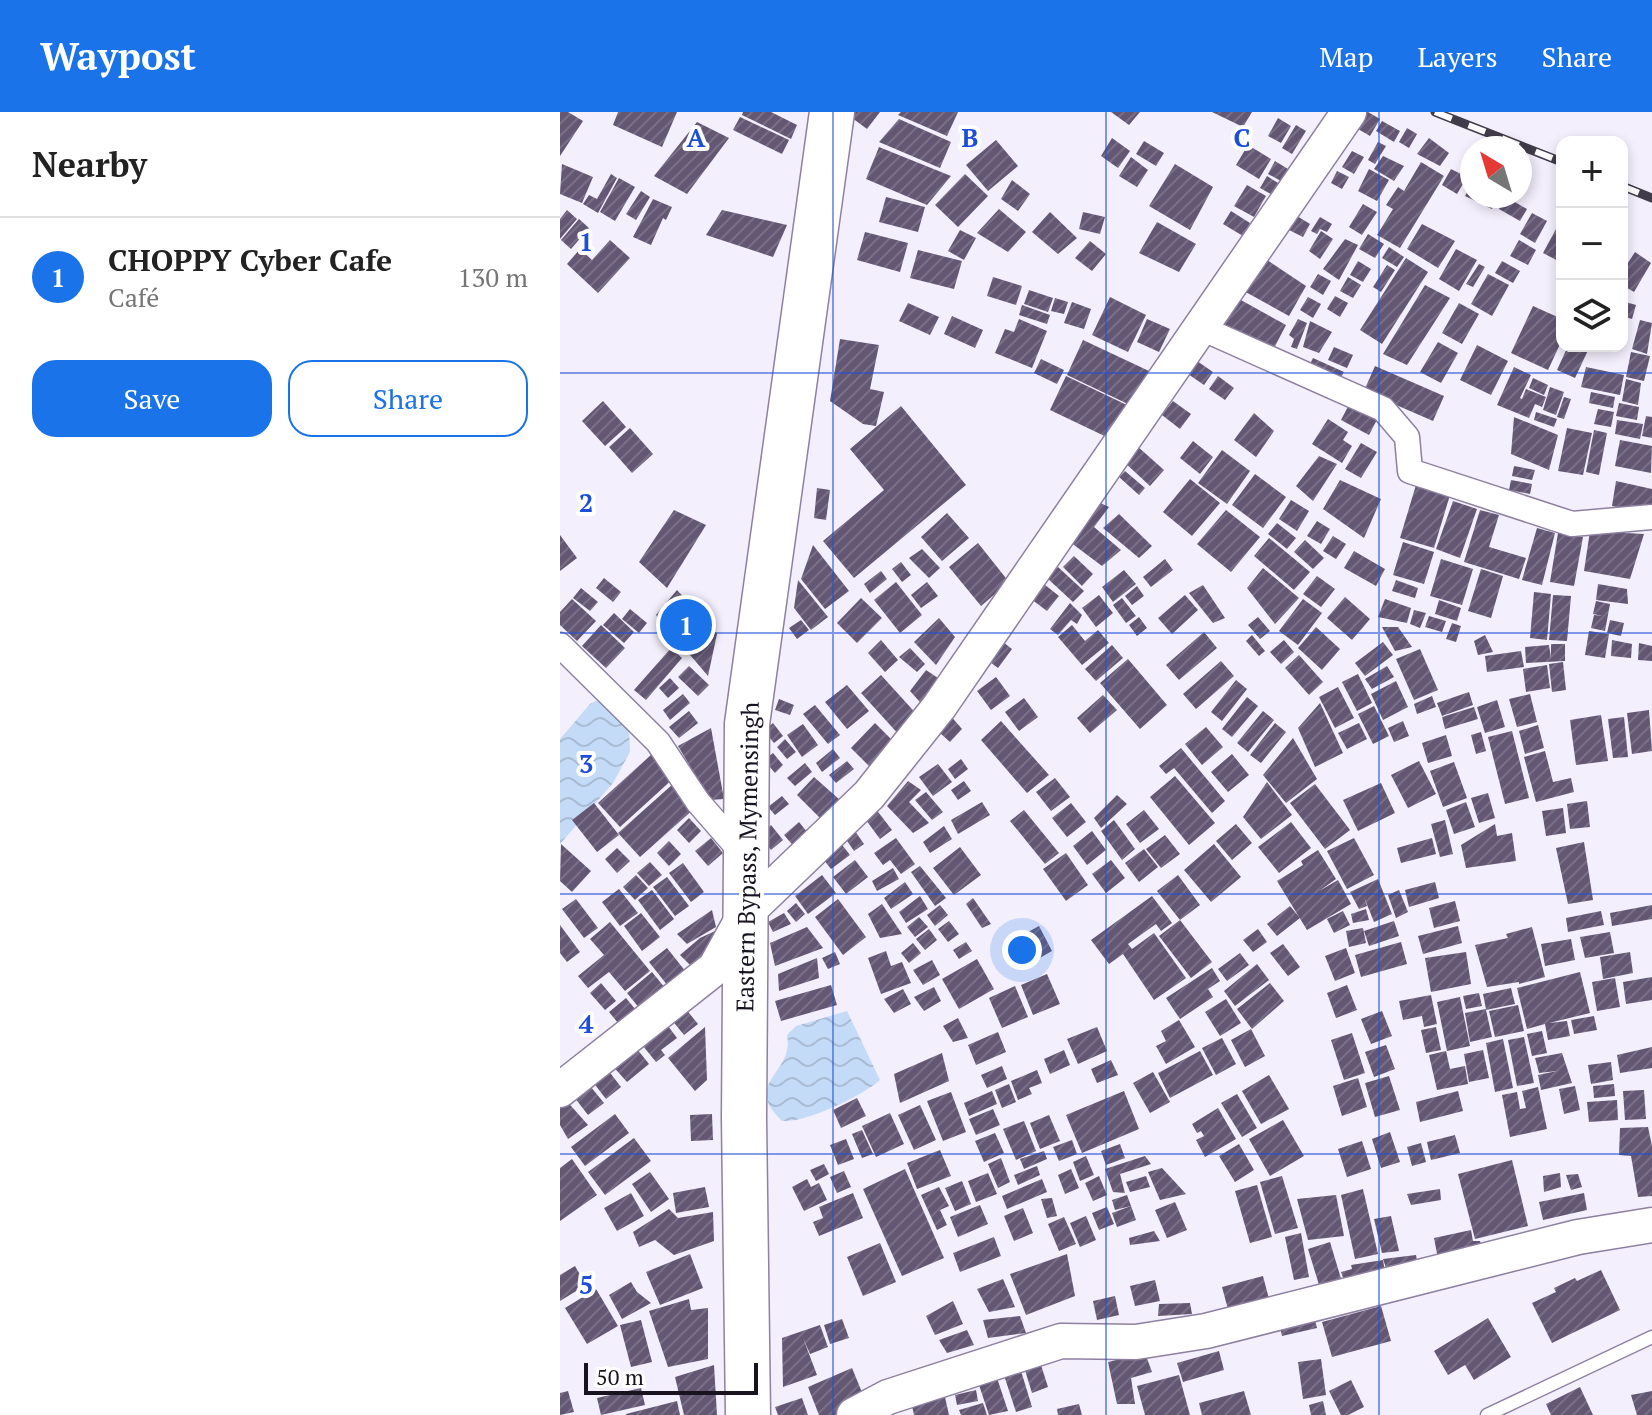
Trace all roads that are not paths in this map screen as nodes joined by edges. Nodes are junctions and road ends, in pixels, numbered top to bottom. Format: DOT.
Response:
graph roads {
  1 [pos="832,112"];
  2 [pos="1349,112"];
  3 [pos="1199,327"];
  4 [pos="1652,517"];
  5 [pos="560,645"];
  6 [pos="745,856"];
  7 [pos="745,914"];
  8 [pos="560,1090"];
  9 [pos="1652,1225"];
  10 [pos="1652,1337"];
  11 [pos="748,1415"];
  12 [pos="854,1415"];
  13 [pos="1487,1415"];
  1 -- 6 [label="highway, Eastern Bypass, Mymensingh"];
  2 -- 3 [label="street"];
  3 -- 4 [label="street"];
  3 -- 7 [label="street"];
  5 -- 6 [label="street"];
  6 -- 7 [label="highway, Eastern Bypass, Mymensingh"];
  7 -- 8 [label="street"];
  7 -- 11 [label="highway, Eastern Bypass, Mymensingh"];
  9 -- 12 [label="street"];
  10 -- 13 [label="lane"];
}
